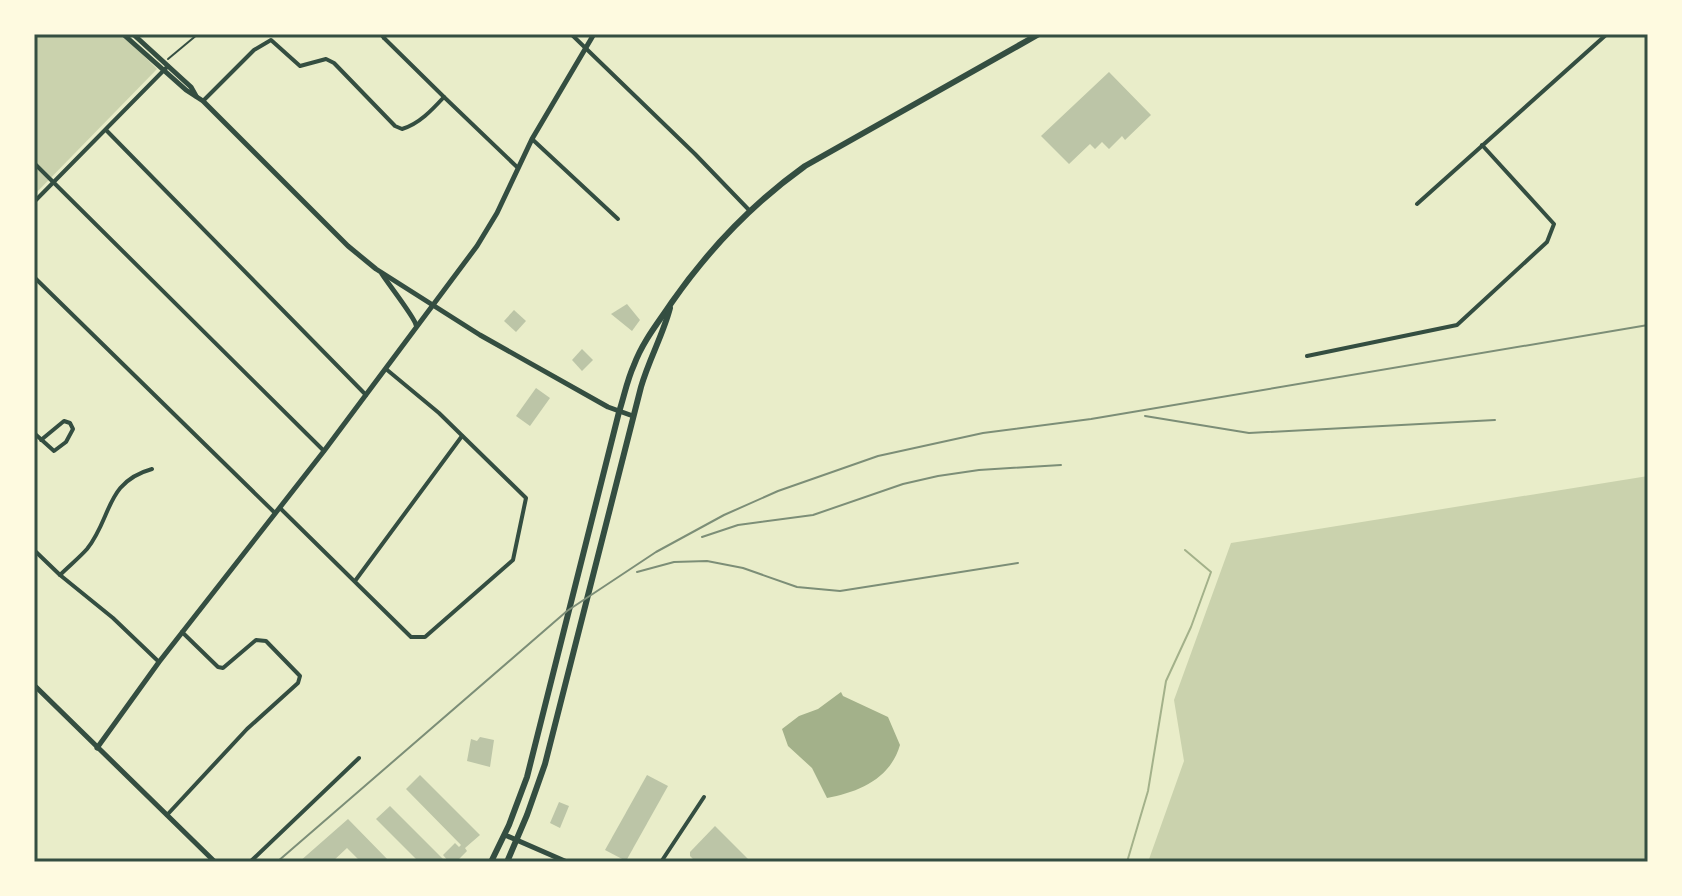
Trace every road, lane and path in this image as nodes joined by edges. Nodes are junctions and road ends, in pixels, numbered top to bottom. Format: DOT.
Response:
graph roads {
  1 [pos="123,34"];
  2 [pos="133,34"];
  3 [pos="198,34"];
  4 [pos="571,34"];
  5 [pos="594,34"];
  6 [pos="1039,34"];
  7 [pos="1607,34"];
  8 [pos="384,35"];
  9 [pos="585,48"];
  10 [pos="165,66"];
  11 [pos="444,97"];
  12 [pos="200,99"];
  13 [pos="106,130"];
  14 [pos="532,139"];
  15 [pos="1482,145"];
  16 [pos="34,163"];
  17 [pos="517,167"];
  18 [pos="53,182"];
  19 [pos="34,202"];
  20 [pos="1417,204"];
  21 [pos="749,210"];
  22 [pos="618,219"];
  23 [pos="382,273"];
  24 [pos="34,277"];
  25 [pos="432,305"];
  26 [pos="671,305"];
  27 [pos="416,327"];
  28 [pos="1307,356"];
  29 [pos="386,369"];
  30 [pos="366,395"];
  31 [pos="619,412"];
  32 [pos="633,416"];
  33 [pos="34,433"];
  34 [pos="462,436"];
  35 [pos="41,440"];
  36 [pos="324,451"];
  37 [pos="152,469"];
  38 [pos="277,511"];
  39 [pos="34,550"];
  40 [pos="60,575"];
  41 [pos="355,581"];
  42 [pos="182,632"];
  43 [pos="159,662"];
  44 [pos="34,685"];
  45 [pos="97,748"];
  46 [pos="359,758"];
  47 [pos="704,797"];
  48 [pos="167,815"];
  49 [pos="505,835"];
  50 [pos="517,840"];
  51 [pos="215,862"];
  52 [pos="250,862"];
  53 [pos="491,862"];
  54 [pos="507,862"];
  55 [pos="567,862"];
  56 [pos="661,862"];
  1 -- 10 [label="street"];
  2 -- 10 [label="street"];
  3 -- 10 [label="path"];
  4 -- 9 [label="street"];
  5 -- 9 [label="street"];
  6 -- 21 [label="main road"];
  7 -- 15 [label="street"];
  8 -- 11 [label="street"];
  9 -- 14 [label="street"];
  9 -- 21 [label="street"];
  10 -- 12 [label="street"];
  10 -- 13 [label="street"];
  11 -- 12 [label="street"];
  11 -- 17 [label="street"];
  12 -- 23 [label="street"];
  13 -- 18 [label="street"];
  13 -- 30 [label="street"];
  14 -- 17 [label="street"];
  14 -- 22 [label="street"];
  15 -- 20 [label="street"];
  15 -- 28 [label="street"];
  16 -- 18 [label="street"];
  17 -- 25 [label="street"];
  18 -- 19 [label="street"];
  18 -- 36 [label="street"];
  21 -- 26 [label="main road"];
  23 -- 25 [label="street"];
  23 -- 27 [label="street"];
  24 -- 38 [label="street"];
  25 -- 27 [label="street"];
  25 -- 31 [label="street"];
  26 -- 31 [label="main road"];
  26 -- 32 [label="main road"];
  27 -- 29 [label="street"];
  29 -- 30 [label="street"];
  29 -- 34 [label="street"];
  30 -- 36 [label="street"];
  31 -- 32 [label="street"];
  31 -- 49 [label="main road"];
  32 -- 50 [label="main road"];
  33 -- 35 [label="street"];
  34 -- 41 [label="street"];
  34 -- 41 [label="street"];
  35 -- 35 [label="street"];
  36 -- 38 [label="street"];
  37 -- 40 [label="street"];
  38 -- 41 [label="street"];
  38 -- 42 [label="street"];
  39 -- 40 [label="street"];
  40 -- 43 [label="street"];
  42 -- 43 [label="street"];
  42 -- 48 [label="street"];
  43 -- 45 [label="street"];
  44 -- 45 [label="street"];
  45 -- 48 [label="street"];
  46 -- 52 [label="street"];
  47 -- 56 [label="street"];
  48 -- 51 [label="street"];
  49 -- 50 [label="street"];
  49 -- 53 [label="main road"];
  50 -- 54 [label="main road"];
  50 -- 55 [label="street"];
}
